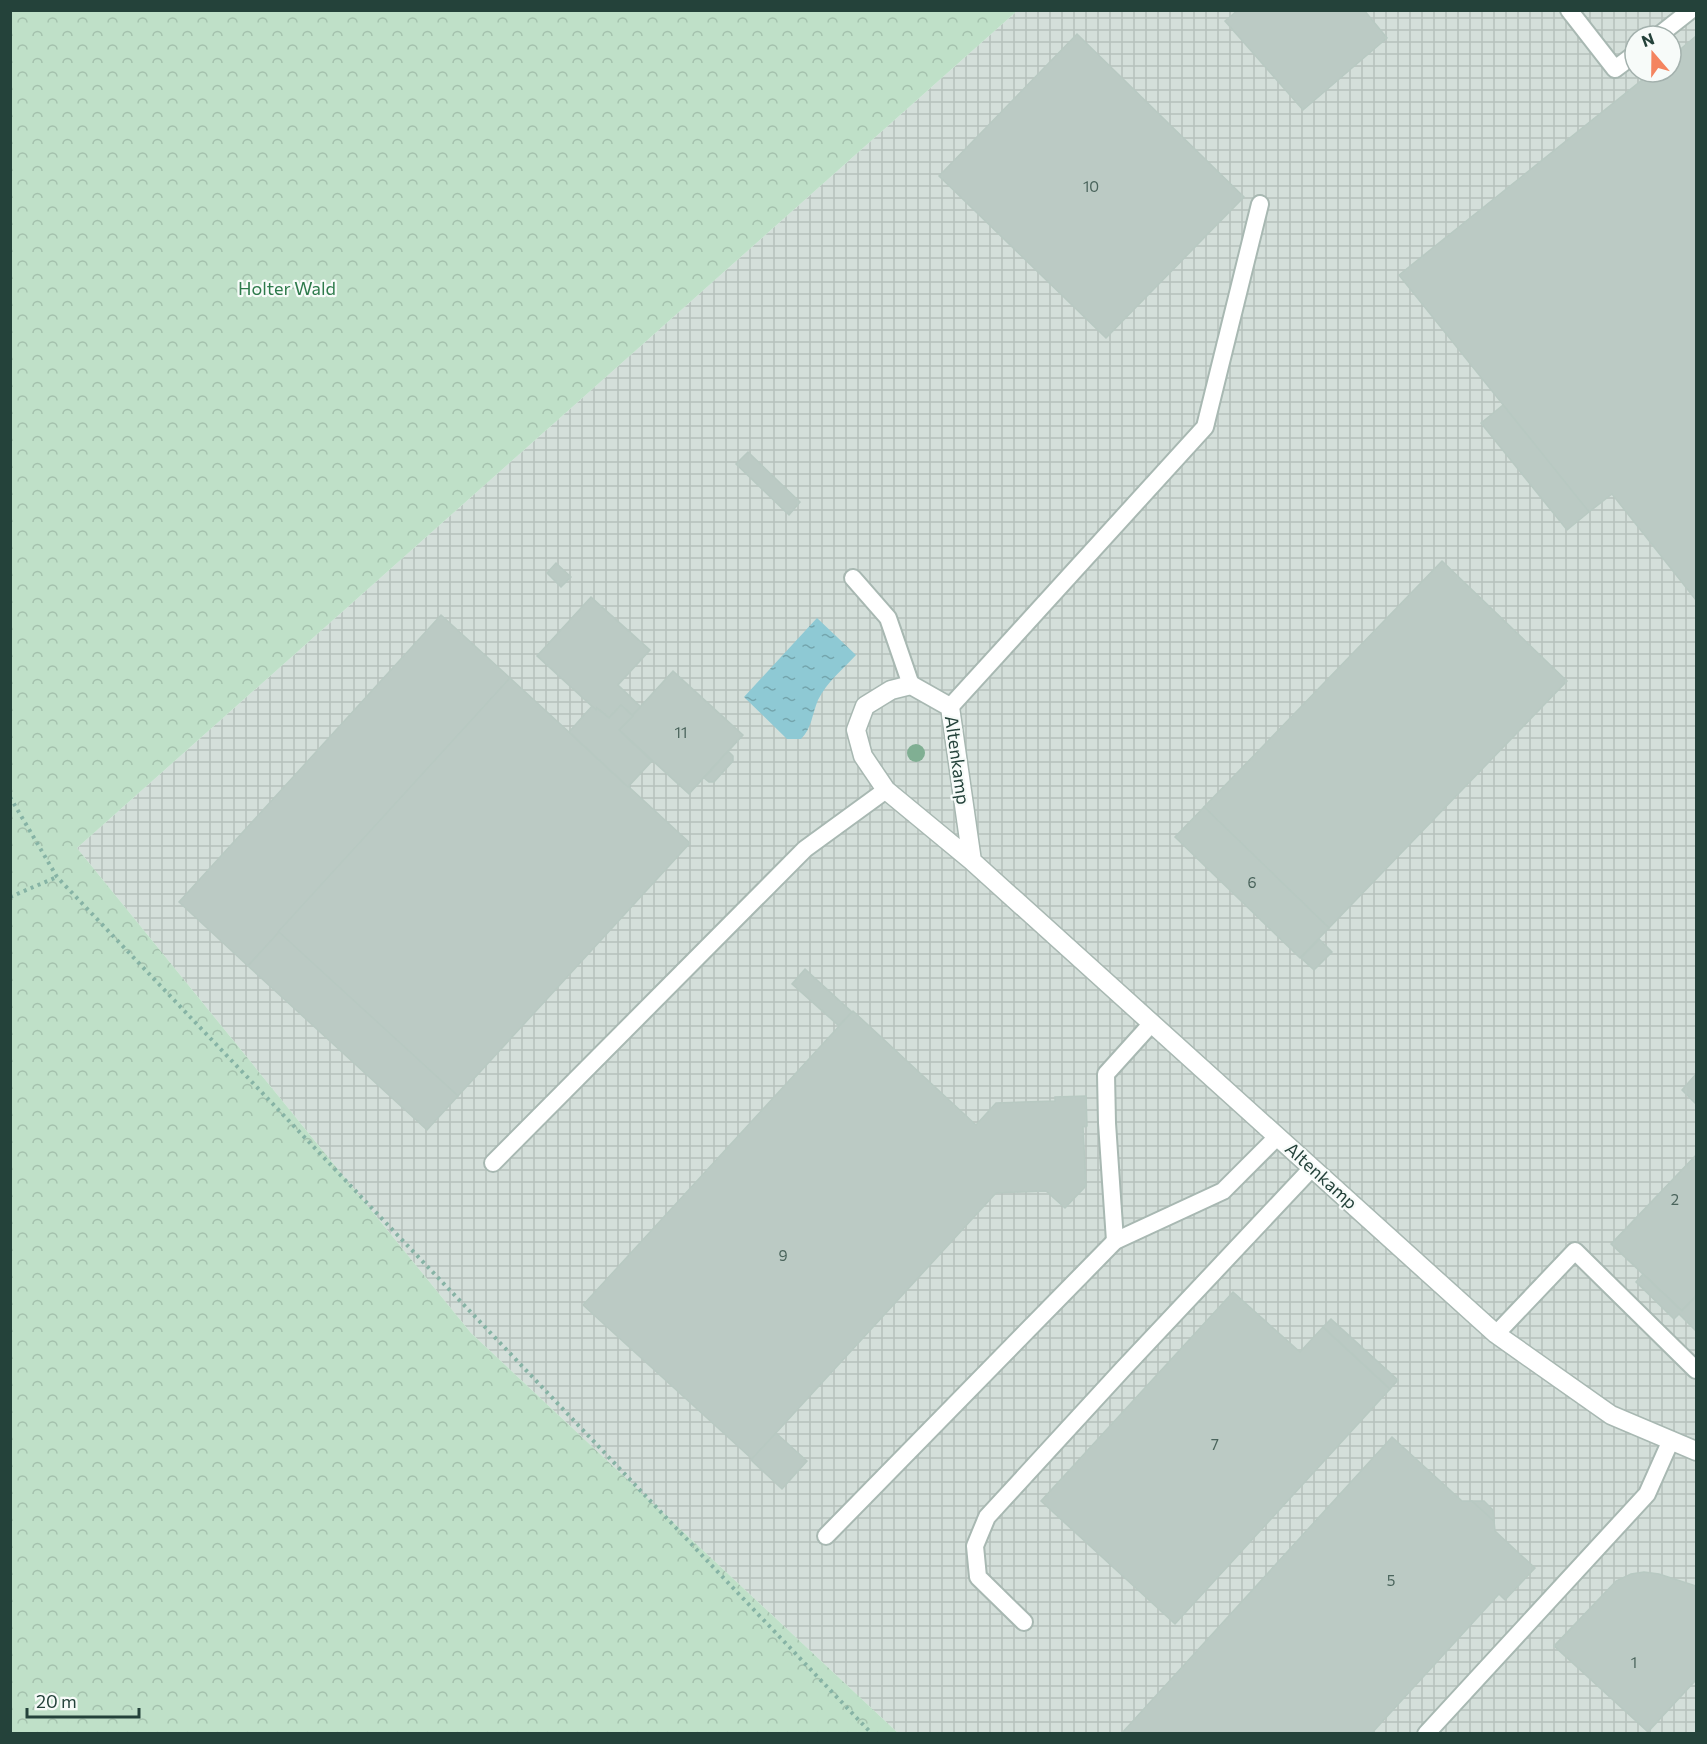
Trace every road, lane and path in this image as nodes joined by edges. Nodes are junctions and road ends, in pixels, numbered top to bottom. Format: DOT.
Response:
graph roads {
  1 [pos="1569,10"];
  2 [pos="1691,10"];
  3 [pos="1673,24"];
  4 [pos="1623,63"];
  5 [pos="1260,204"];
  6 [pos="853,578"];
  7 [pos="911,685"];
  8 [pos="950,707"];
  9 [pos="886,790"];
  10 [pos="10,797"];
  11 [pos="972,861"];
  12 [pos="57,877"];
  13 [pos="10,897"];
  14 [pos="1152,1023"];
  15 [pos="1277,1137"];
  16 [pos="493,1163"];
  17 [pos="1312,1168"];
  18 [pos="1115,1241"];
  19 [pos="1496,1334"];
  20 [pos="1696,1370"];
  21 [pos="1671,1440"];
  22 [pos="1696,1451"];
  23 [pos="826,1536"];
  24 [pos="1024,1622"];
  25 [pos="872,1734"];
  26 [pos="1426,1734"];
  1 -- 4 [label="lane"];
  2 -- 3 [label="lane"];
  5 -- 8 [label="lane"];
  6 -- 7 [label="lane"];
  7 -- 8 [label="street, Altenkamp"];
  7 -- 9 [label="street, Altenkamp"];
  8 -- 11 [label="street, Altenkamp"];
  9 -- 11 [label="street, Altenkamp"];
  9 -- 16 [label="lane"];
  10 -- 12 [label="path"];
  11 -- 14 [label="street, Altenkamp"];
  12 -- 13 [label="path"];
  12 -- 25 [label="path"];
  14 -- 15 [label="street, Altenkamp"];
  14 -- 18 [label="lane"];
  15 -- 17 [label="street, Altenkamp"];
  15 -- 18 [label="lane"];
  17 -- 19 [label="street, Altenkamp"];
  17 -- 24 [label="lane"];
  18 -- 23 [label="lane"];
  19 -- 20 [label="lane"];
  19 -- 21 [label="street, Altenkamp"];
  21 -- 22 [label="street, Altenkamp"];
  21 -- 26 [label="lane"];
}
